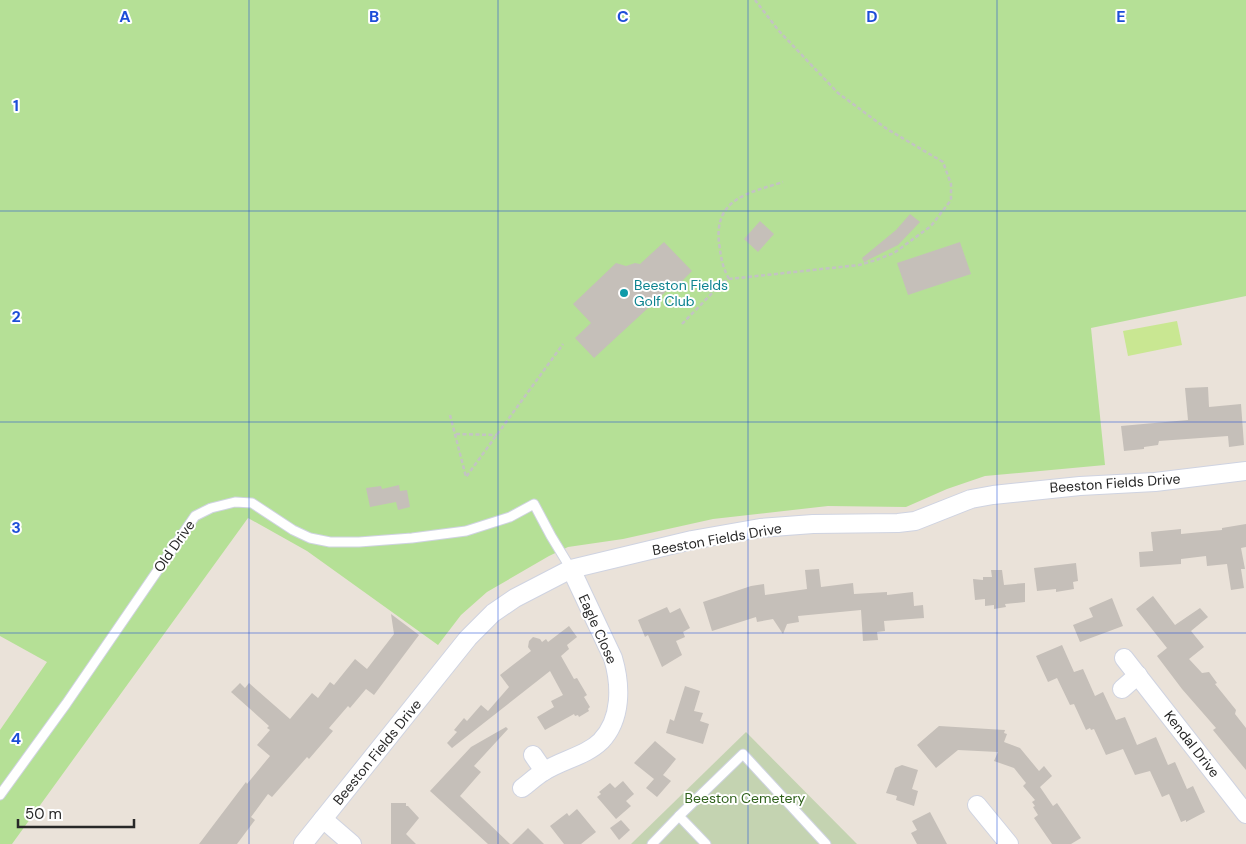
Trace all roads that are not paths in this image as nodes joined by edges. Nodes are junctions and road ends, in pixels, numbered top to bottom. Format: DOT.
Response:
graph roads {
  1 [pos="1246,471"];
  2 [pos="571,569"];
  3 [pos="1124,658"];
  4 [pos="1138,675"];
  5 [pos="1122,689"];
  6 [pos="534,755"];
  7 [pos="544,771"];
  8 [pos="522,788"];
  9 [pos="0,795"];
  10 [pos="977,806"];
  11 [pos="1246,814"];
  12 [pos="679,816"];
  13 [pos="323,819"];
  14 [pos="303,844"];
  15 [pos="352,844"];
  16 [pos="652,844"];
  17 [pos="706,844"];
  18 [pos="826,844"];
  19 [pos="1009,844"];
  1 -- 2 [label="street, Beeston Fields Drive"];
  2 -- 7 [label="street, Eagle Close"];
  2 -- 9 [label="lane, Old Drive"];
  2 -- 13 [label="street, Beeston Fields Drive"];
  3 -- 4 [label="street, Kendal Drive"];
  4 -- 5 [label="street"];
  4 -- 11 [label="street, Kendal Drive"];
  6 -- 7 [label="street"];
  7 -- 8 [label="street, Eagle Close"];
  10 -- 19 [label="street"];
  12 -- 16 [label="lane"];
  12 -- 17 [label="lane"];
  12 -- 18 [label="lane"];
  13 -- 14 [label="street, Beeston Fields Drive"];
  13 -- 15 [label="street"];
}
